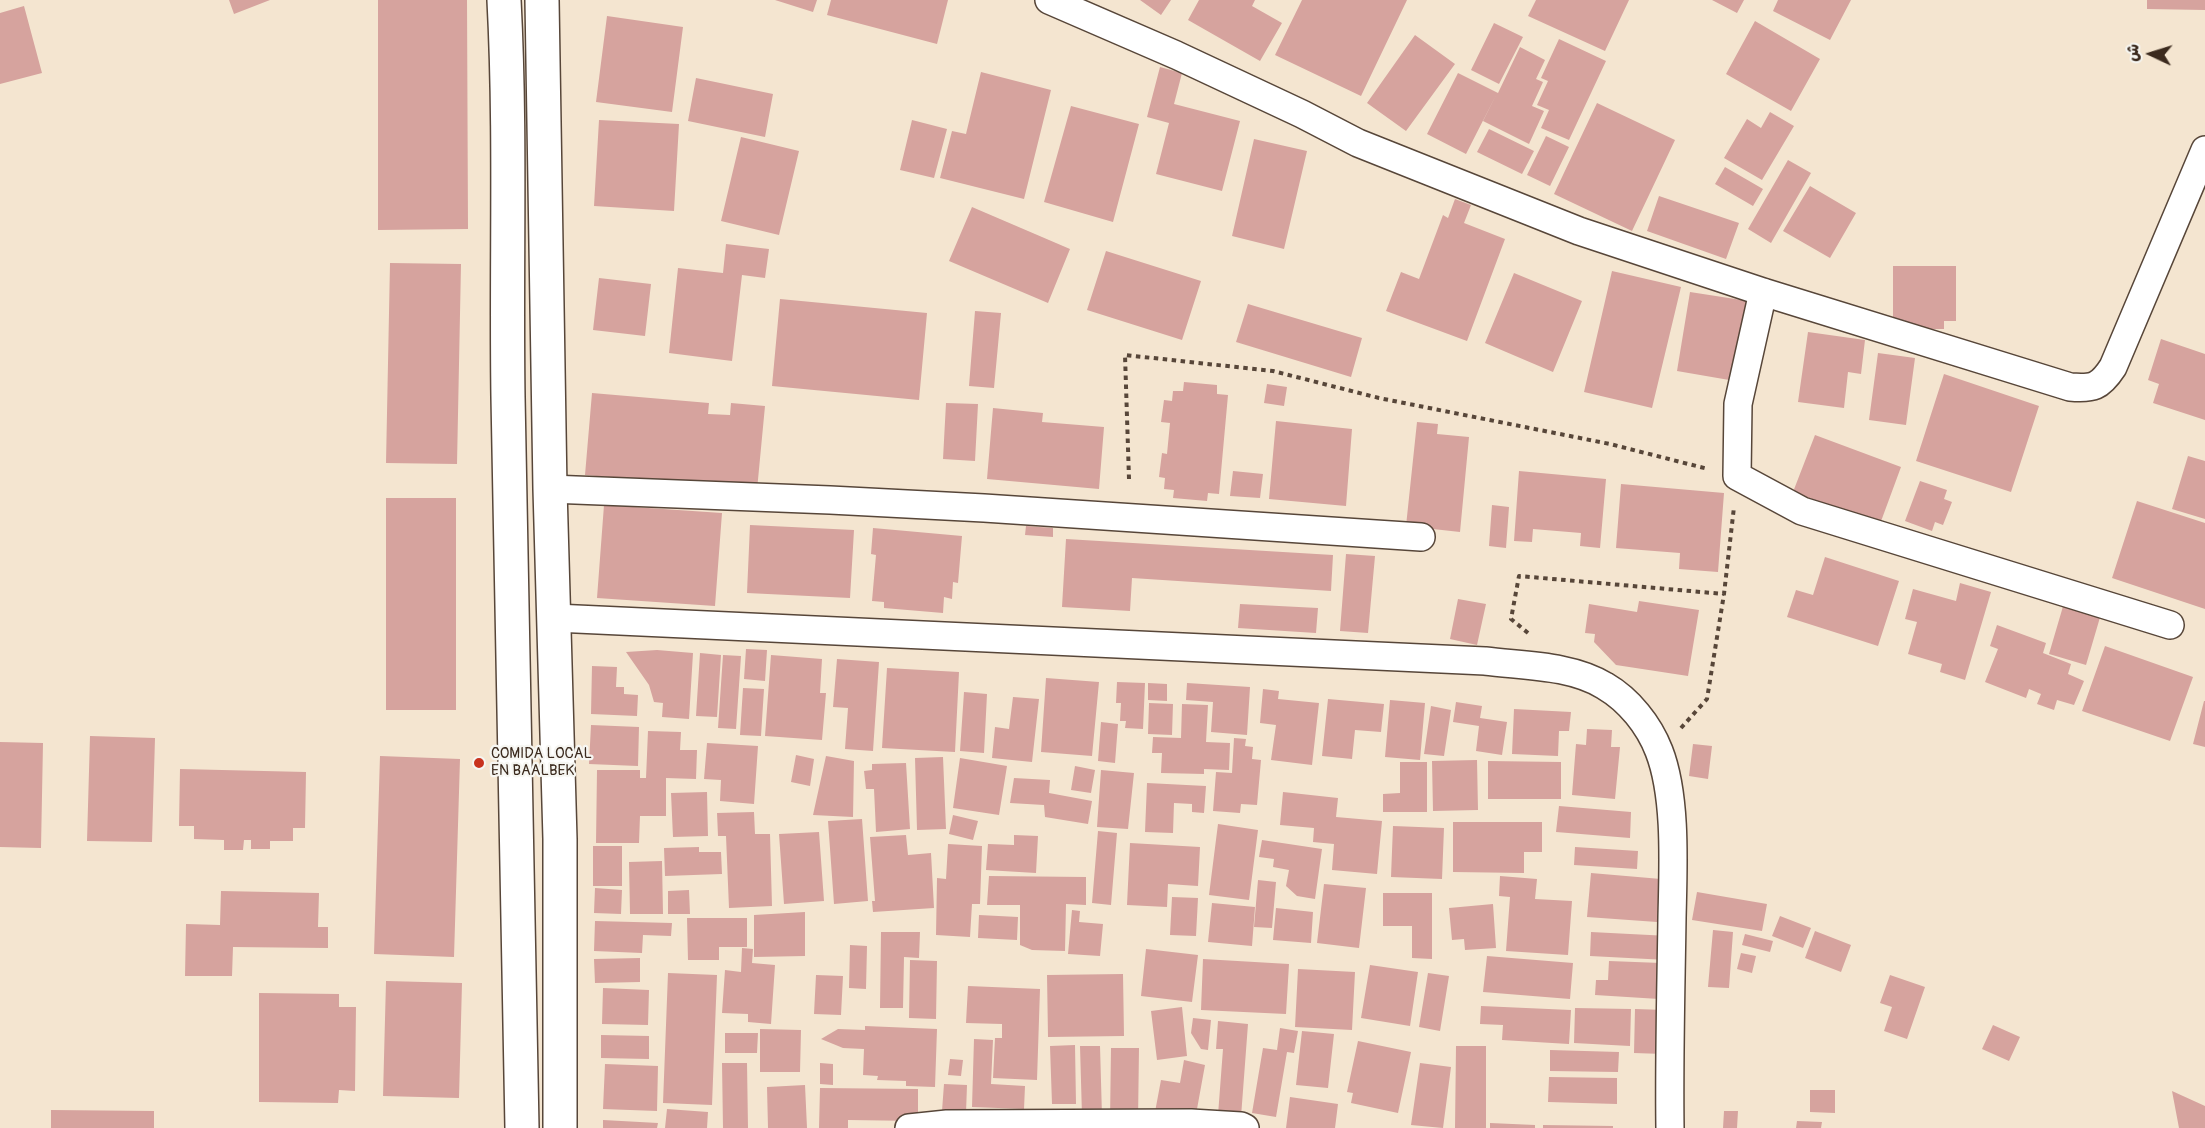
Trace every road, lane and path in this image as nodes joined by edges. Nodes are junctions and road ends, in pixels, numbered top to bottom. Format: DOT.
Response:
graph roads {
  1 [pos="504,0"];
  2 [pos="542,0"];
  3 [pos="1050,0"];
  4 [pos="2205,150"];
  5 [pos="1763,292"];
  6 [pos="1737,476"];
  7 [pos="1129,480"];
  8 [pos="550,489"];
  9 [pos="1421,537"];
  10 [pos="1724,594"];
  11 [pos="555,618"];
  12 [pos="2170,625"];
  13 [pos="1537,640"];
  14 [pos="1659,751"];
  15 [pos="522,1128"];
  16 [pos="560,1128"];
  17 [pos="909,1128"];
  18 [pos="1245,1128"];
  19 [pos="1670,1128"];
  1 -- 15 [label="main road"];
  2 -- 8 [label="main road"];
  3 -- 5 [label="street"];
  4 -- 5 [label="street"];
  5 -- 6 [label="street"];
  6 -- 7 [label="path"];
  6 -- 10 [label="path"];
  6 -- 12 [label="street"];
  8 -- 9 [label="street"];
  8 -- 11 [label="main road"];
  10 -- 13 [label="path"];
  10 -- 14 [label="path"];
  11 -- 14 [label="street"];
  11 -- 16 [label="main road"];
  14 -- 19 [label="street"];
  17 -- 18 [label="street"];
}
